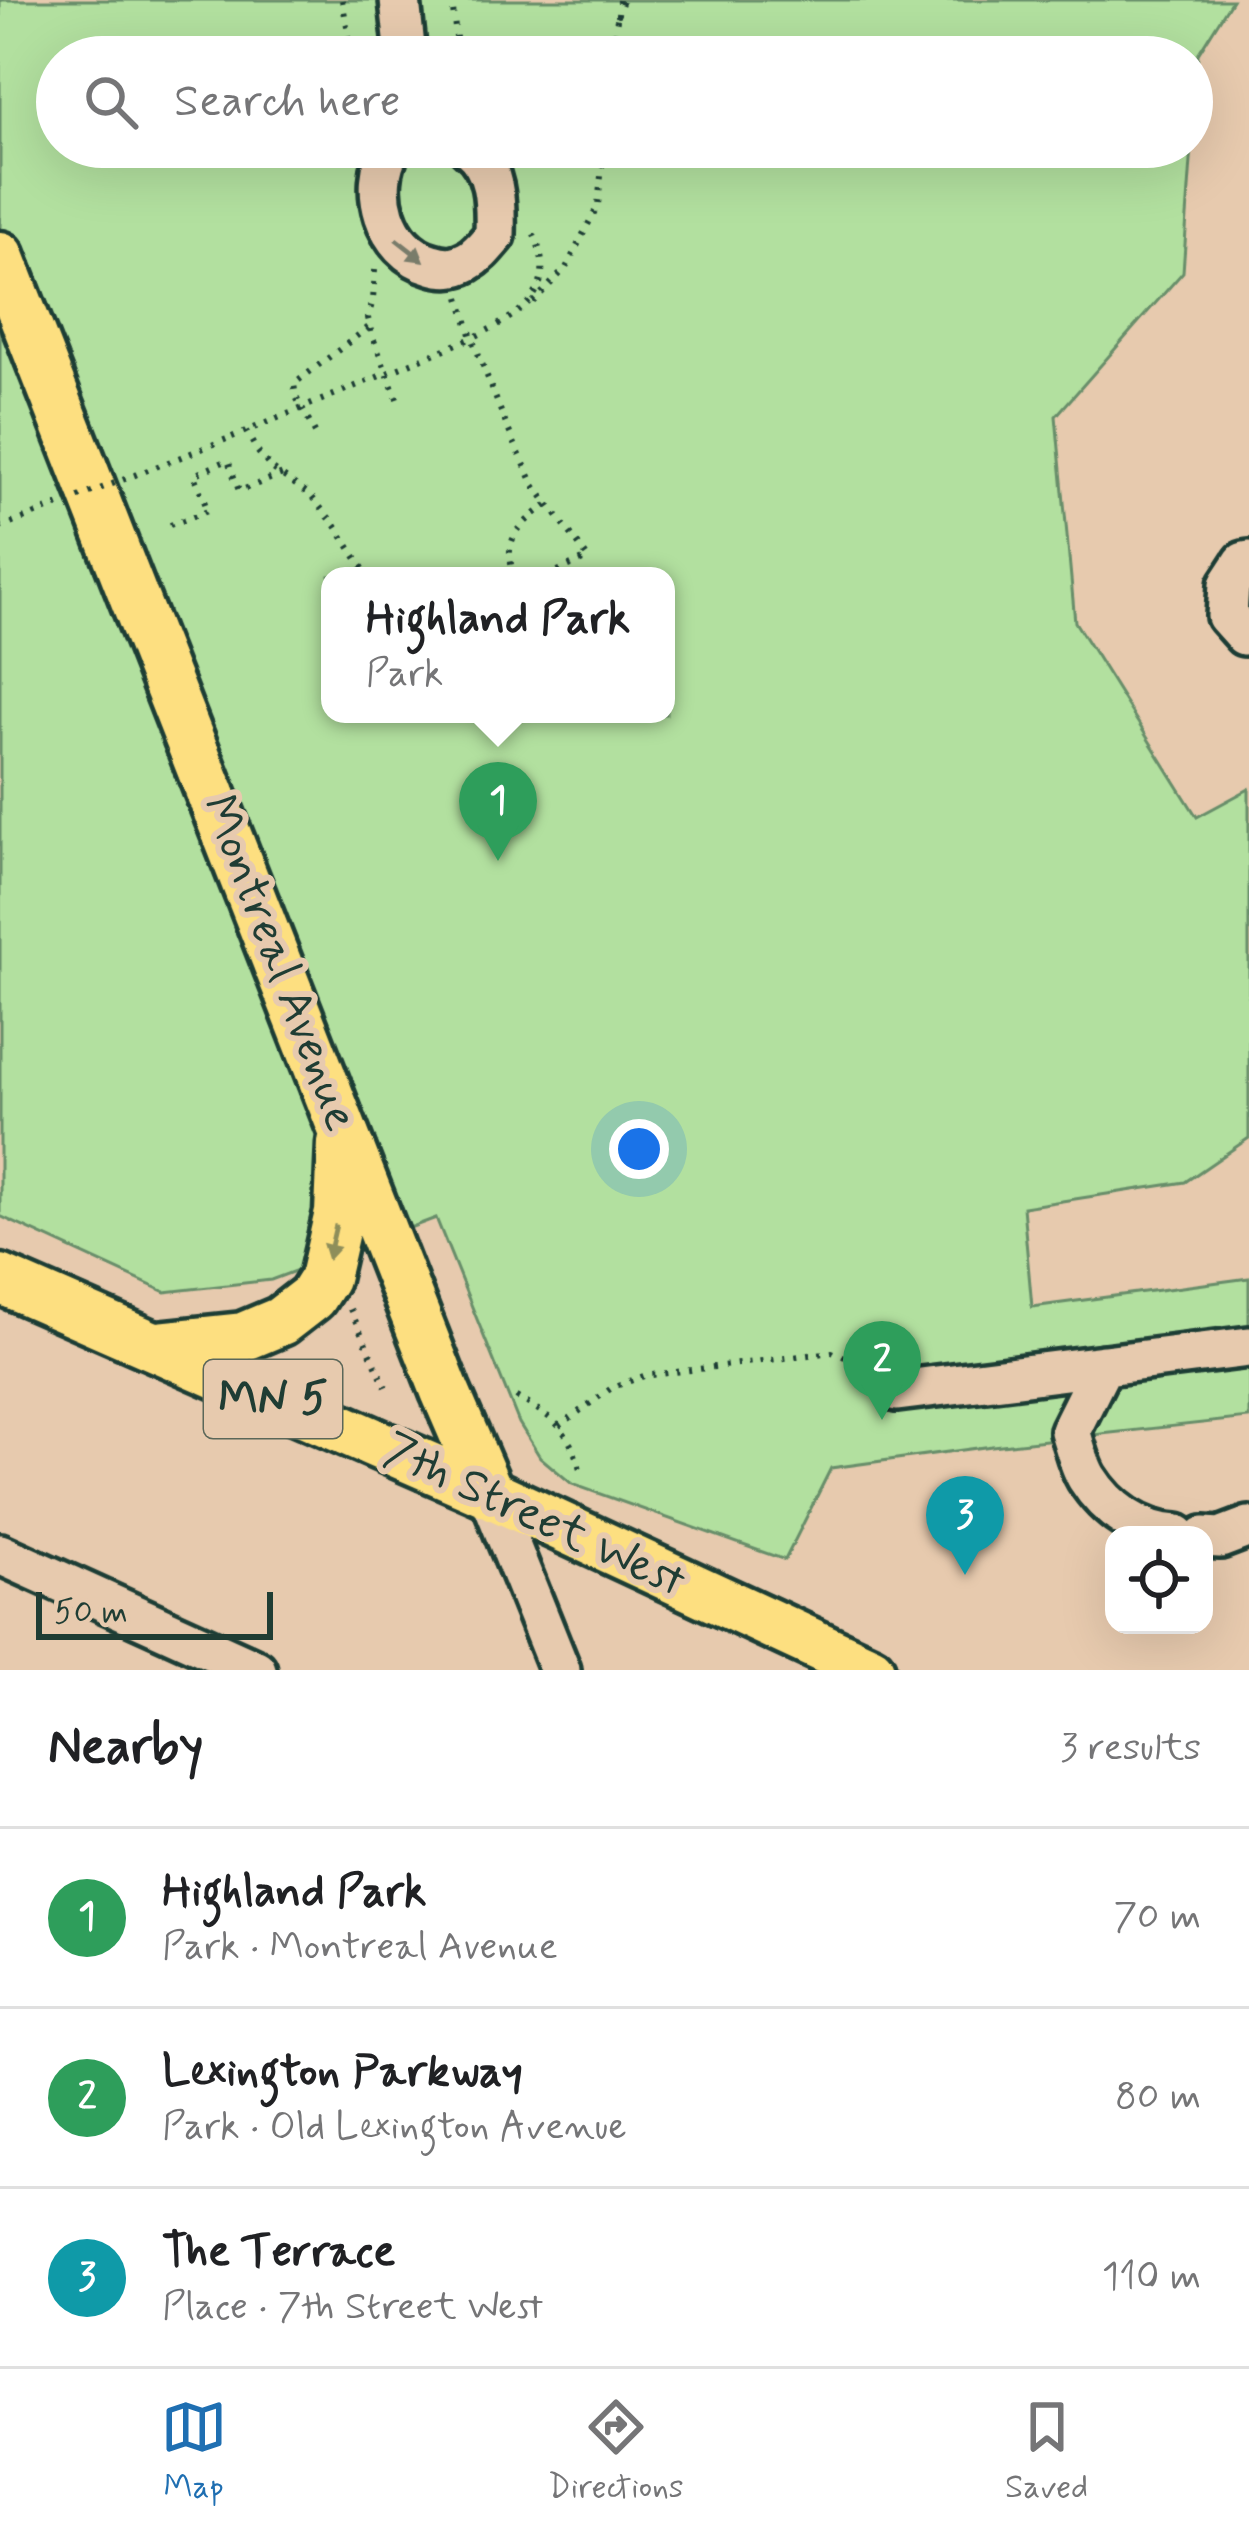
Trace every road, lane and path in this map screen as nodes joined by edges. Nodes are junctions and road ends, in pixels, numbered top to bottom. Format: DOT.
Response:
graph roads {
  1 [pos="342,0"];
  2 [pos="400,0"];
  3 [pos="452,0"];
  4 [pos="621,0"];
  5 [pos="349,36"];
  6 [pos="404,36"];
  7 [pos="456,36"];
  8 [pos="614,36"];
  9 [pos="382,168"];
  10 [pos="485,168"];
  11 [pos="602,168"];
  12 [pos="373,255"];
  13 [pos="0,256"];
  14 [pos="530,304"];
  15 [pos="370,326"];
  16 [pos="388,374"];
  17 [pos="397,399"];
  18 [pos="301,409"];
  19 [pos="246,431"];
  20 [pos="315,434"];
  21 [pos="283,474"];
  22 [pos="547,505"];
  23 [pos="170,525"];
  24 [pos="0,528"];
  25 [pos="1249,561"];
  26 [pos="362,567"];
  27 [pos="512,567"];
  28 [pos="567,567"];
  29 [pos="1249,633"];
  30 [pos="343,1126"];
  31 [pos="0,1279"];
  32 [pos="344,1294"];
  33 [pos="150,1347"];
  34 [pos="1249,1347"];
  35 [pos="1103,1365"];
  36 [pos="386,1387"];
  37 [pos="897,1390"];
  38 [pos="516,1396"];
  39 [pos="559,1426"];
  40 [pos="582,1476"];
  41 [pos="489,1492"];
  42 [pos="1140,1526"];
  43 [pos="1249,1527"];
  44 [pos="1213,1538"];
  45 [pos="0,1554"];
  46 [pos="256,1670"];
  47 [pos="560,1670"];
  48 [pos="870,1670"];
  1 -- 5 [label="path"];
  2 -- 6 [label="street"];
  3 -- 7 [label="path"];
  4 -- 8 [label="path"];
  9 -- 10 [label="street, one-way"];
  11 -- 14 [label="path"];
  12 -- 15 [label="path"];
  13 -- 30 [label="main road, Montreal Avenue"];
  15 -- 16 [label="path"];
  15 -- 18 [label="path"];
  16 -- 17 [label="path"];
  16 -- 18 [label="path"];
  16 -- 22 [label="path"];
  18 -- 19 [label="path"];
  18 -- 20 [label="path"];
  19 -- 21 [label="path"];
  19 -- 24 [label="path, bridge"];
  21 -- 23 [label="path"];
  21 -- 26 [label="path"];
  22 -- 27 [label="path"];
  22 -- 28 [label="path"];
  25 -- 29 [label="street"];
  30 -- 33 [label="main road, one-way"];
  30 -- 41 [label="main road, Montreal Avenue"];
  31 -- 33 [label="main road, 7th Street West / MN 5"];
  32 -- 36 [label="path"];
  33 -- 41 [label="main road, 7th Street West / MN 5"];
  34 -- 35 [label="street"];
  35 -- 37 [label="street"];
  35 -- 42 [label="street"];
  37 -- 39 [label="path"];
  38 -- 39 [label="path"];
  39 -- 40 [label="path"];
  41 -- 47 [label="street, Montreal Avenue"];
  41 -- 48 [label="main road, 7th Street West / MN 5"];
  43 -- 44 [label="street"];
  45 -- 46 [label="street"];
}
